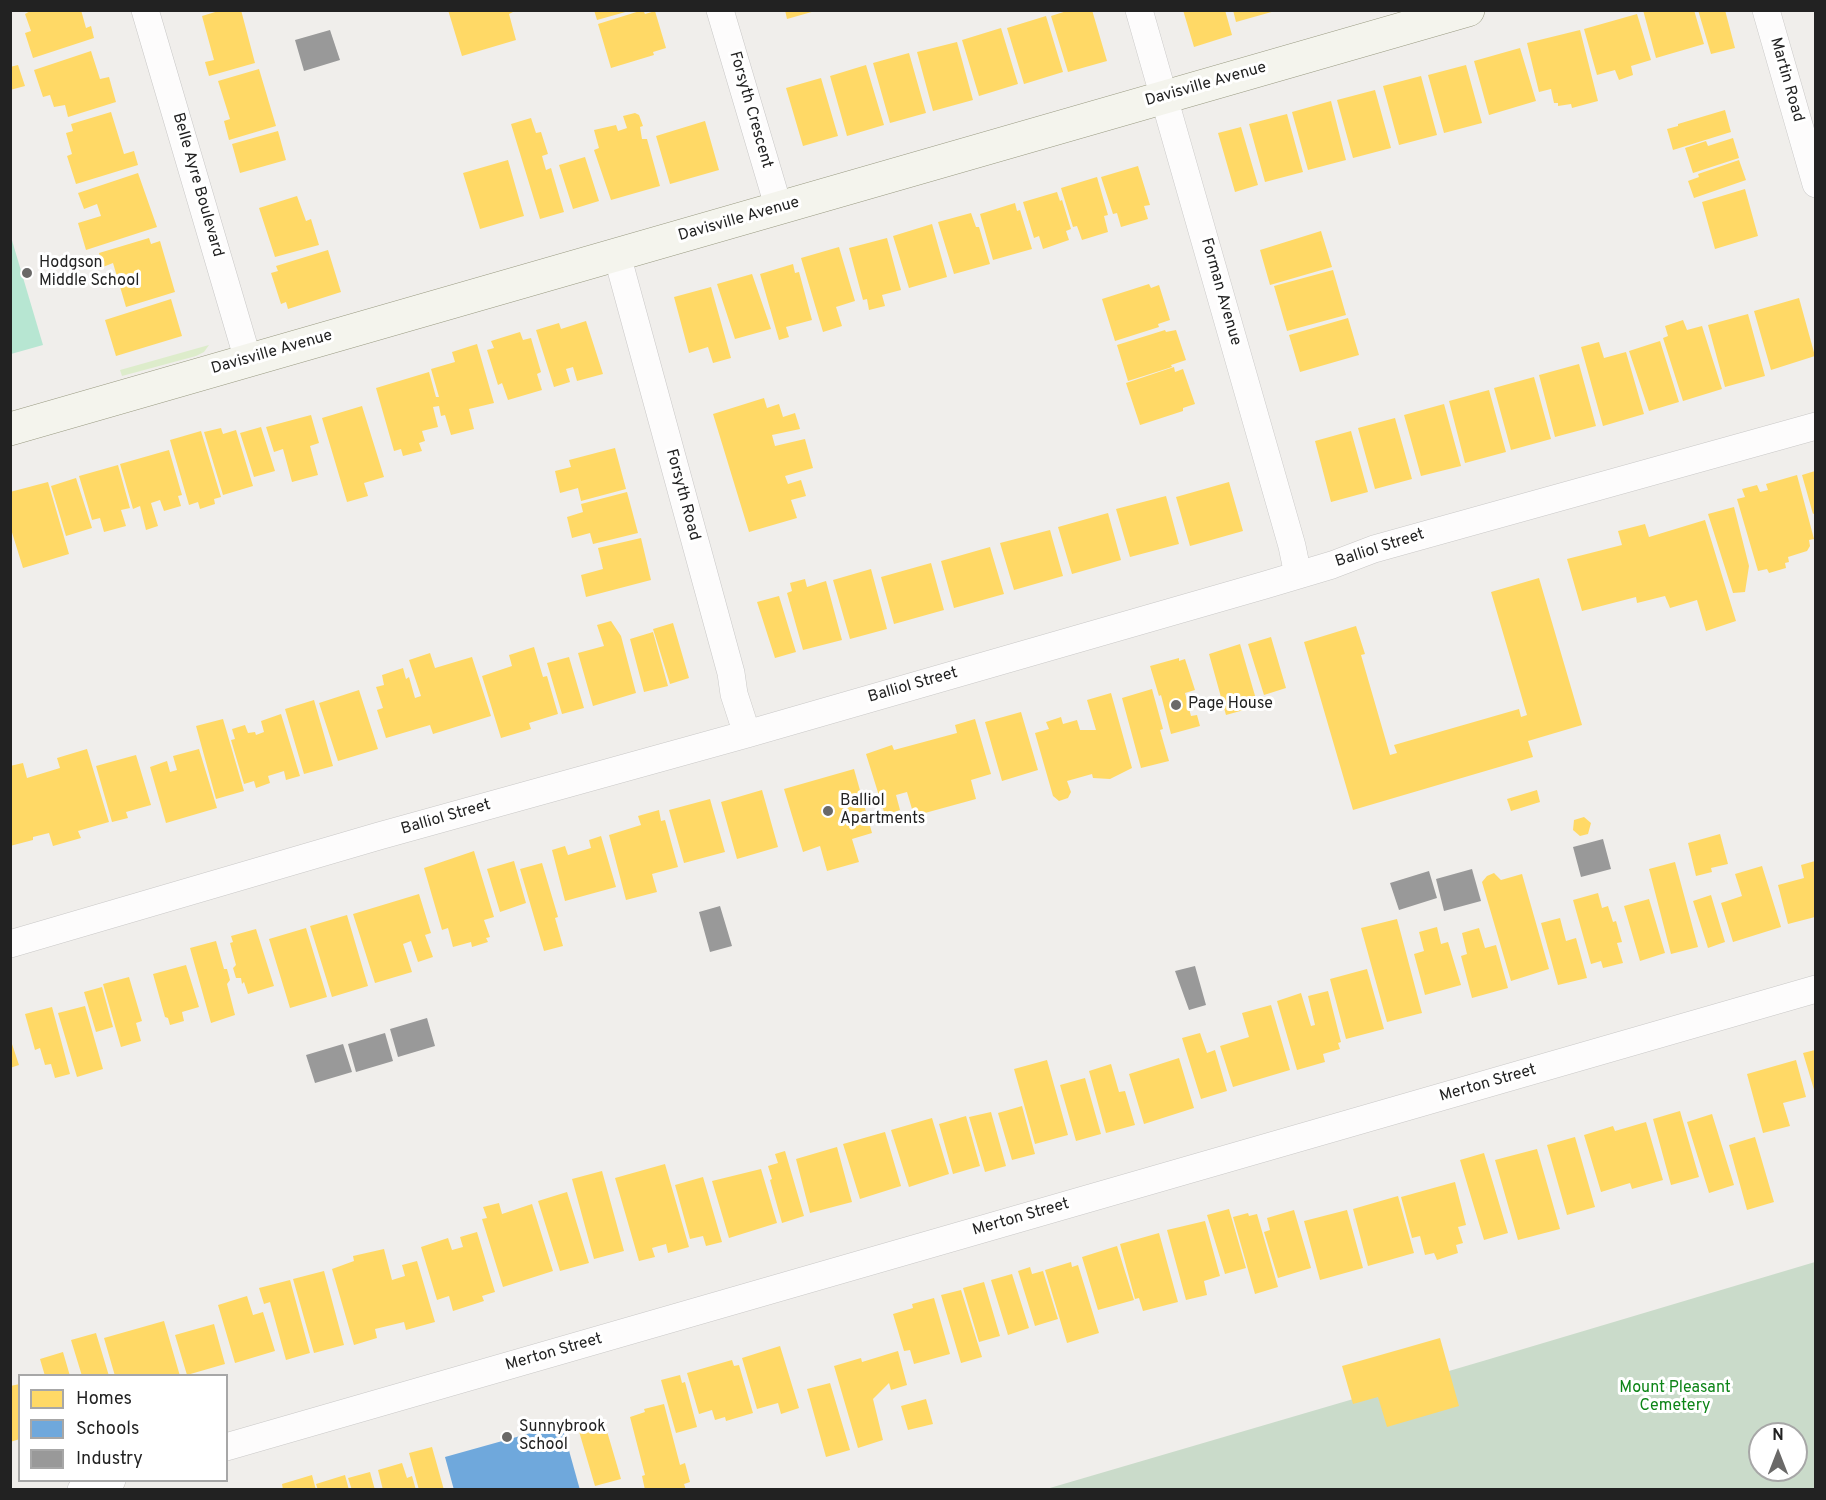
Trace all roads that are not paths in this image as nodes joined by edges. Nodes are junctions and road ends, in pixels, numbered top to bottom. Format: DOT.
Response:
graph roads {
  1 [pos="145,10"];
  2 [pos="720,10"];
  3 [pos="1139,10"];
  4 [pos="1468,10"];
  5 [pos="1766,10"];
  6 [pos="1164,97"];
  7 [pos="1815,184"];
  8 [pos="779,209"];
  9 [pos="617,255"];
  10 [pos="248,360"];
  11 [pos="1815,426"];
  12 [pos="10,429"];
  13 [pos="1298,575"];
  14 [pos="747,734"];
  15 [pos="10,944"];
  16 [pos="1815,989"];
  17 [pos="228,1446"];
  18 [pos="106,1482"];
  19 [pos="81,1490"];
  1 -- 10 [label="street, Belle Ayre Boulevard"];
  2 -- 8 [label="street, Forsyth Crescent"];
  3 -- 6 [label="street, Forman Avenue"];
  4 -- 6 [label="street, Davisville Avenue"];
  5 -- 7 [label="street, Martin Road"];
  6 -- 8 [label="street, Davisville Avenue"];
  6 -- 13 [label="street, Forman Avenue"];
  8 -- 9 [label="street, Davisville Avenue"];
  9 -- 10 [label="street, Davisville Avenue"];
  9 -- 14 [label="street, Forsyth Road"];
  10 -- 12 [label="street, Davisville Avenue"];
  11 -- 13 [label="street, Balliol Street"];
  13 -- 14 [label="street, Balliol Street"];
  14 -- 15 [label="street, Balliol Street"];
  16 -- 17 [label="street, Merton Street"];
  18 -- 19 [label="street"];
}
